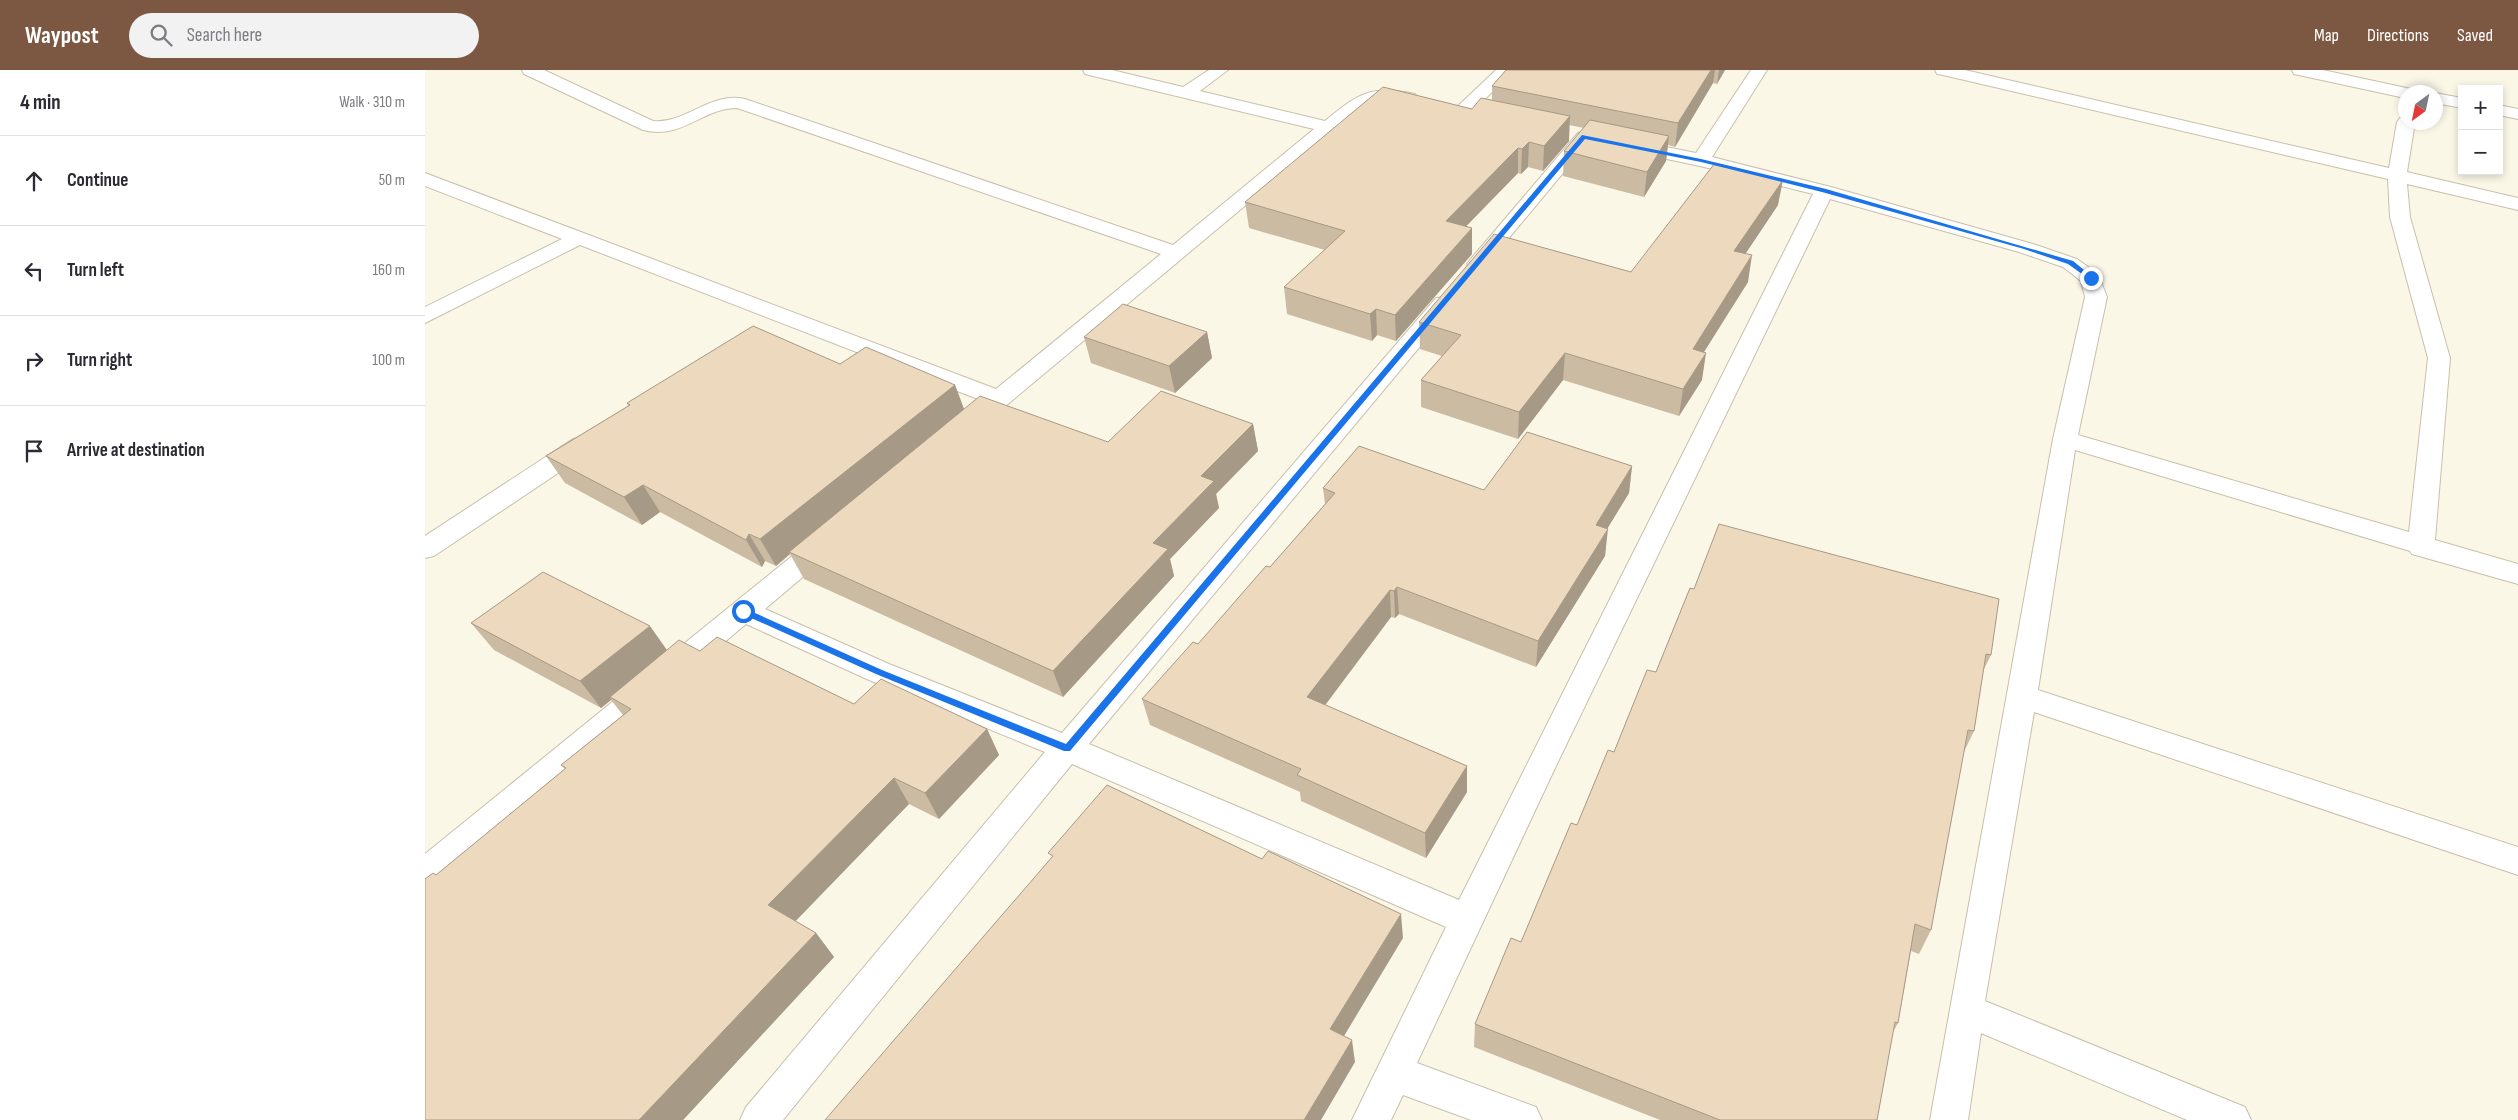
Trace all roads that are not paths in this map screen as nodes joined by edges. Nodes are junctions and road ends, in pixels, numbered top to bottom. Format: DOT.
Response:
graph roads {
  1 [pos="530,70"];
  2 [pos="1091,70"];
  3 [pos="1220,70"];
  4 [pos="1505,70"];
  5 [pos="1759,70"];
  6 [pos="1943,70"];
  7 [pos="2300,70"];
  8 [pos="2398,91"];
  9 [pos="1184,94"];
  10 [pos="2443,99"];
  11 [pos="2458,102"];
  12 [pos="1465,110"];
  13 [pos="2503,111"];
  14 [pos="2518,114"];
  15 [pos="1493,116"];
  16 [pos="1328,127"];
  17 [pos="1557,130"];
  18 [pos="2405,130"];
  19 [pos="1584,137"];
  20 [pos="1701,160"];
  21 [pos="2397,177"];
  22 [pos="425,179"];
  23 [pos="1824,191"];
  24 [pos="2518,204"];
  25 [pos="579,238"];
  26 [pos="1177,253"];
  27 [pos="780,315"];
  28 [pos="425,316"];
  29 [pos="755,331"];
  30 [pos="1000,399"];
  31 [pos="598,435"];
  32 [pos="955,436"];
  33 [pos="2065,439"];
  34 [pos="841,530"];
  35 [pos="427,545"];
  36 [pos="2421,547"];
  37 [pos="2518,574"];
  38 [pos="743,611"];
  39 [pos="2023,696"];
  40 [pos="1067,748"];
  41 [pos="2518,861"];
  42 [pos="425,874"];
  43 [pos="1468,920"];
  44 [pos="1966,1010"];
  45 [pos="1393,1073"];
  46 [pos="759,1120"];
  47 [pos="1371,1120"];
  48 [pos="1523,1120"];
  49 [pos="1949,1120"];
  50 [pos="2232,1120"];
  1 -- 26 [label="street"];
  2 -- 9 [label="street"];
  3 -- 9 [label="street"];
  4 -- 12 [label="street"];
  5 -- 20 [label="street"];
  6 -- 21 [label="street"];
  7 -- 8 [label="street"];
  9 -- 16 [label="street"];
  10 -- 11 [label="street"];
  12 -- 15 [label="street"];
  12 -- 16 [label="street"];
  13 -- 14 [label="street"];
  16 -- 26 [label="street"];
  17 -- 19 [label="street"];
  18 -- 21 [label="street"];
  19 -- 20 [label="street"];
  19 -- 40 [label="street"];
  20 -- 23 [label="street"];
  21 -- 24 [label="street"];
  21 -- 36 [label="street"];
  22 -- 25 [label="street"];
  23 -- 33 [label="street"];
  23 -- 43 [label="street"];
  25 -- 27 [label="street"];
  25 -- 28 [label="street"];
  26 -- 30 [label="street"];
  27 -- 29 [label="street"];
  27 -- 30 [label="street"];
  30 -- 32 [label="street"];
  31 -- 35 [label="street"];
  33 -- 36 [label="street"];
  33 -- 39 [label="street"];
  34 -- 38 [label="street"];
  36 -- 37 [label="street"];
  38 -- 40 [label="street"];
  38 -- 42 [label="street"];
  39 -- 41 [label="street"];
  39 -- 44 [label="street"];
  40 -- 43 [label="street"];
  40 -- 46 [label="street"];
  43 -- 45 [label="street"];
  44 -- 49 [label="street"];
  44 -- 50 [label="street"];
  45 -- 47 [label="street"];
  45 -- 48 [label="street"];
}
